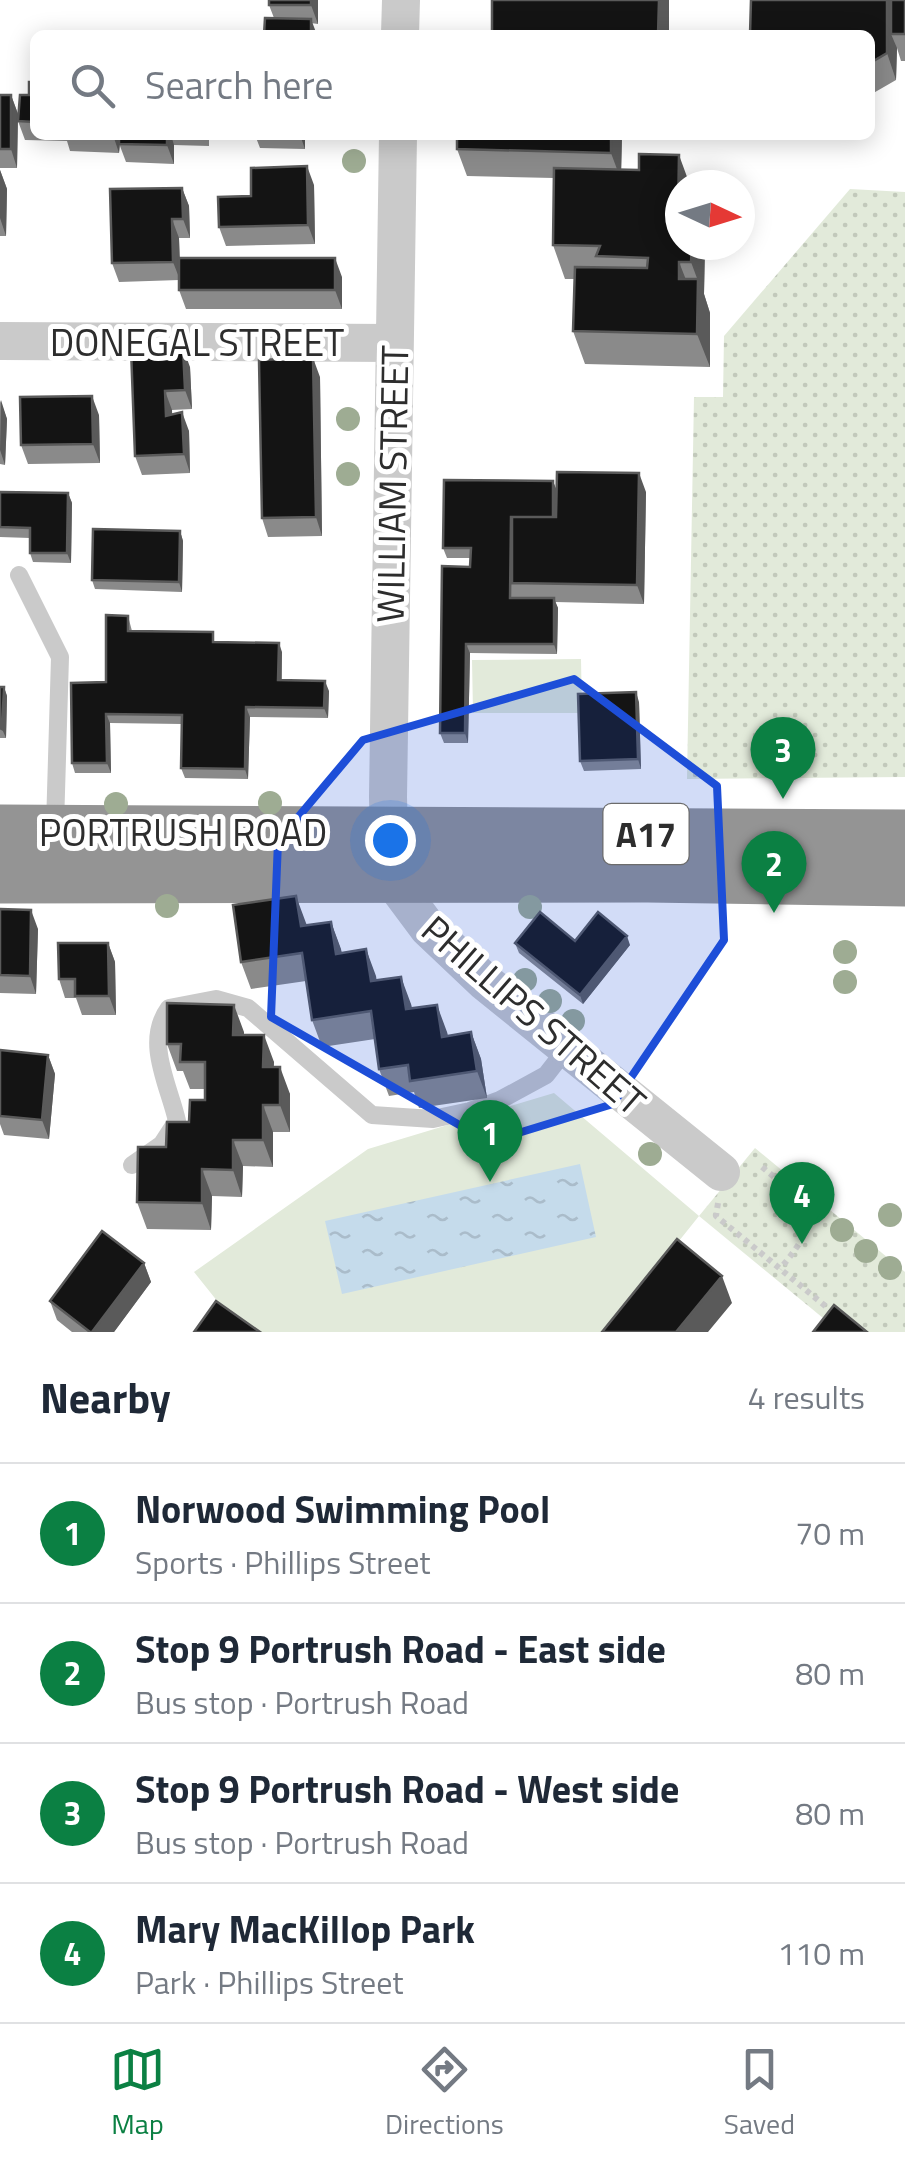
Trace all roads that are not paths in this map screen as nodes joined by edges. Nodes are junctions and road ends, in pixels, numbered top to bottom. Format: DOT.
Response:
graph roads {
  1 [pos="401,0"];
  2 [pos="400,30"];
  3 [pos="398,140"];
  4 [pos="0,342"];
  5 [pos="393,342"];
  6 [pos="19,576"];
  7 [pos="0,832"];
  8 [pos="55,832"];
  9 [pos="905,837"];
  10 [pos="389,855"];
  11 [pos="0,876"];
  12 [pos="905,878"];
  13 [pos="568,1048"];
  14 [pos="132,1165"];
  15 [pos="722,1172"];
  1 -- 2 [label="street"];
  3 -- 5 [label="street, WILLIAM STREET"];
  4 -- 5 [label="street, DONEGAL STREET"];
  5 -- 10 [label="street, WILLIAM STREET"];
  6 -- 8 [label="lane"];
  7 -- 8 [label="highway, PORTRUSH ROAD / A17"];
  8 -- 10 [label="highway, PORTRUSH ROAD / A17"];
  9 -- 10 [label="highway, PORTRUSH ROAD / A17"];
  10 -- 11 [label="highway, PORTRUSH ROAD / A17"];
  10 -- 12 [label="highway, PORTRUSH ROAD / A17"];
  10 -- 13 [label="street, PHILLIPS STREET"];
  13 -- 14 [label="lane"];
  13 -- 15 [label="street, PHILLIPS STREET"];
}
